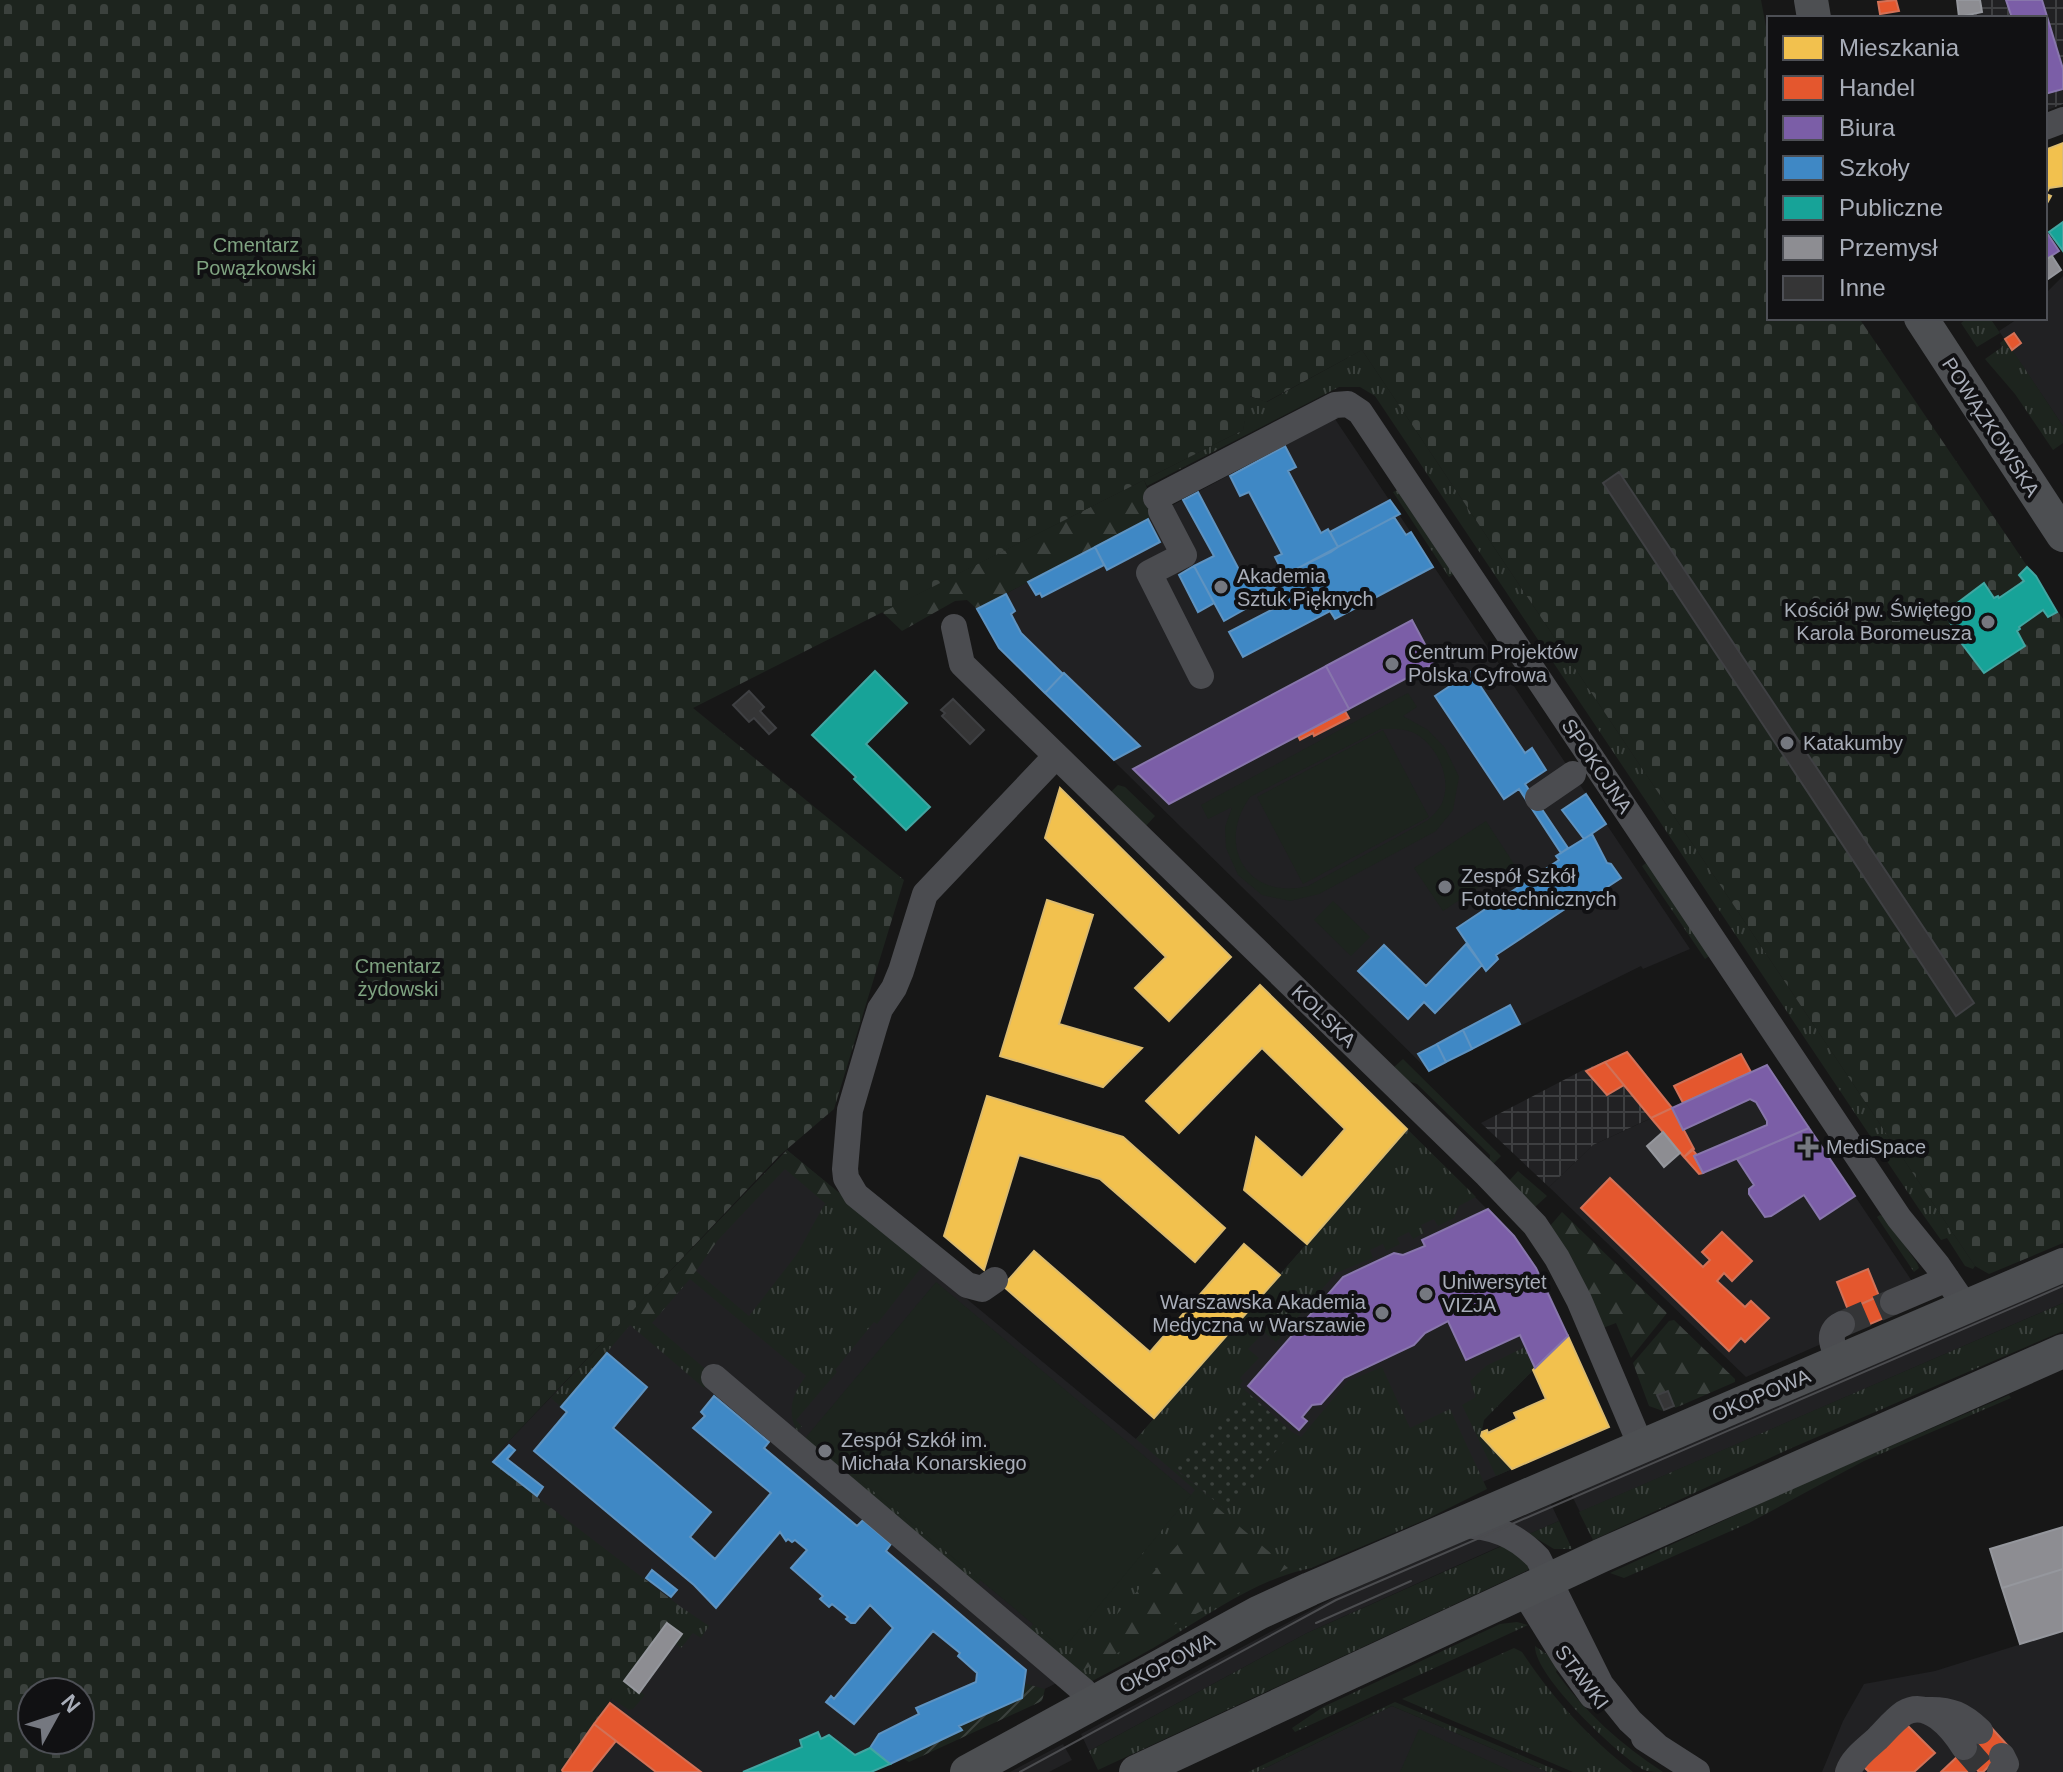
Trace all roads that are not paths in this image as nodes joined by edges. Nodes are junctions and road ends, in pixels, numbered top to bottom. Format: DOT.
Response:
graph roads {
  1 [pos="1922,320"];
  2 [pos="2063,535"];
  3 [pos="954,627"];
  4 [pos="1201,676"];
  5 [pos="1056,756"];
  6 [pos="1573,774"];
  7 [pos="1538,798"];
  8 [pos="2063,1265"];
  9 [pos="1947,1279"];
  10 [pos="995,1280"];
  11 [pos="1966,1307"];
  12 [pos="1842,1324"];
  13 [pos="2063,1351"];
  14 [pos="1840,1361"];
  15 [pos="714,1377"];
  16 [pos="1641,1446"];
  17 [pos="1460,1525"];
  18 [pos="1538,1586"];
  19 [pos="1091,1704"];
  20 [pos="1972,1739"];
  21 [pos="967,1772"];
  22 [pos="1136,1772"];
  23 [pos="1697,1772"];
  24 [pos="1848,1772"];
  1 -- 2 [label="main road, POWĄZKOWSKA"];
  3 -- 5 [label="street, KOLSKA"];
  4 -- 9 [label="street, SPOKOJNA"];
  5 -- 10 [label="street"];
  5 -- 16 [label="street, KOLSKA"];
  6 -- 7 [label="street"];
  8 -- 11 [label="main road, OKOPOWA"];
  9 -- 11 [label="street, SPOKOJNA"];
  9 -- 11 [label="street"];
  11 -- 14 [label="main road, OKOPOWA"];
  12 -- 14 [label="street"];
  13 -- 18 [label="main road"];
  14 -- 16 [label="main road, OKOPOWA"];
  15 -- 19 [label="street"];
  16 -- 17 [label="main road, OKOPOWA"];
  17 -- 18 [label="street"];
  17 -- 19 [label="main road, OKOPOWA"];
  18 -- 22 [label="main road"];
  18 -- 23 [label="street, STAWKI"];
  19 -- 21 [label="main road, OKOPOWA"];
  20 -- 24 [label="street"];
}
